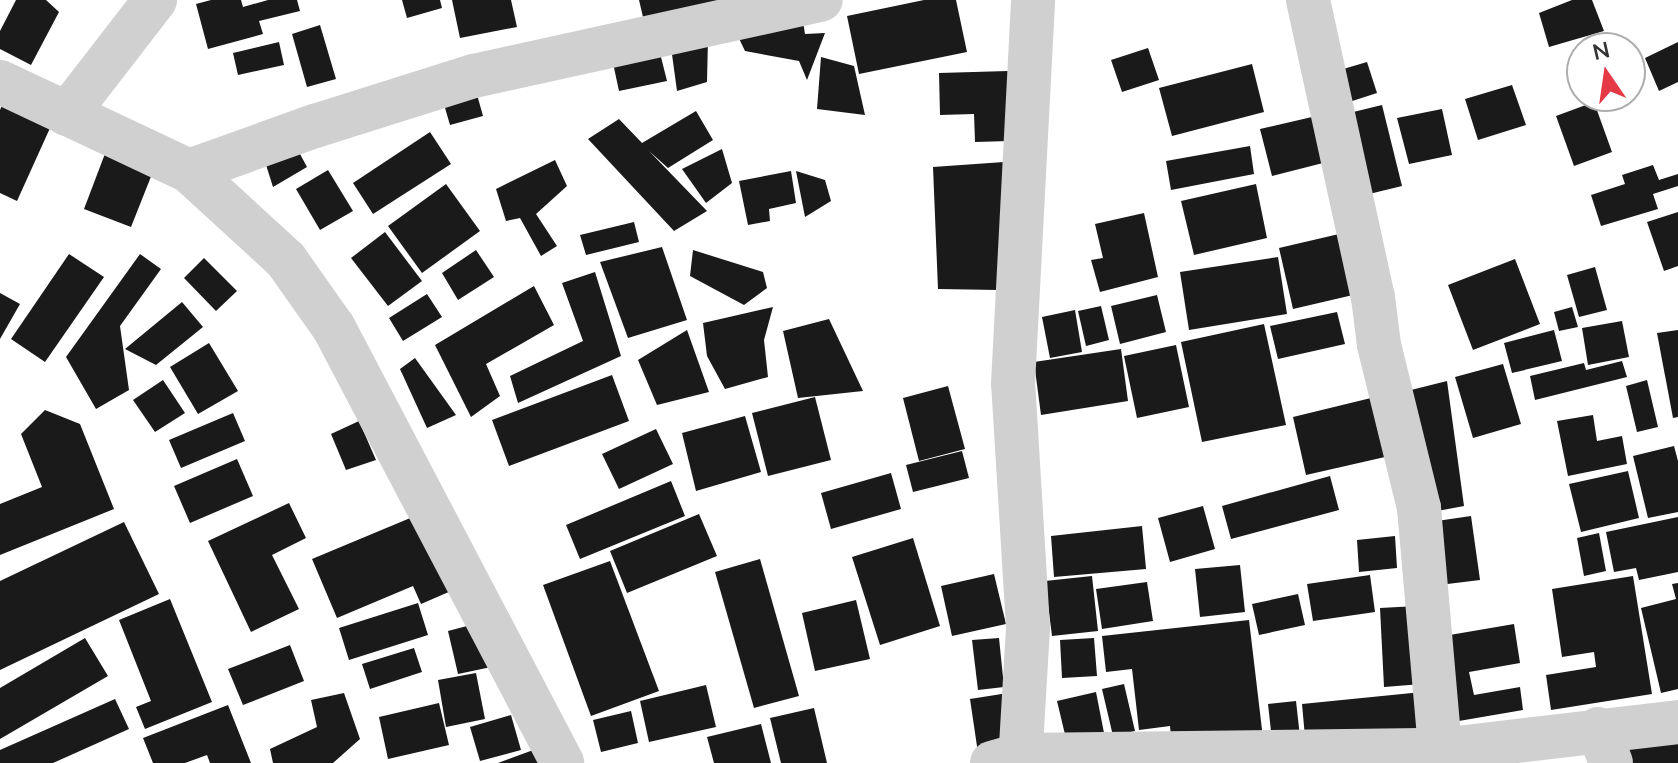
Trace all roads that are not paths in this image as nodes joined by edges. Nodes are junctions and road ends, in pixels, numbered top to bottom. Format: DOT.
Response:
graph roads {
  1 [pos="155,0"];
  2 [pos="821,0"];
  3 [pos="1033,0"];
  4 [pos="1308,0"];
  5 [pos="0,82"];
  6 [pos="67,114"];
  7 [pos="189,171"];
  8 [pos="1678,722"];
  9 [pos="1605,746"];
  10 [pos="1440,750"];
  11 [pos="1375,758"];
  12 [pos="1011,760"];
  13 [pos="562,763"];
  1 -- 6 [label="street"];
  2 -- 7 [label="street"];
  3 -- 12 [label="street"];
  4 -- 10 [label="street"];
  5 -- 6 [label="street"];
  6 -- 7 [label="street"];
  7 -- 13 [label="street"];
  8 -- 9 [label="street"];
  9 -- 10 [label="street"];
  10 -- 11 [label="street"];
  11 -- 12 [label="street"];
}
